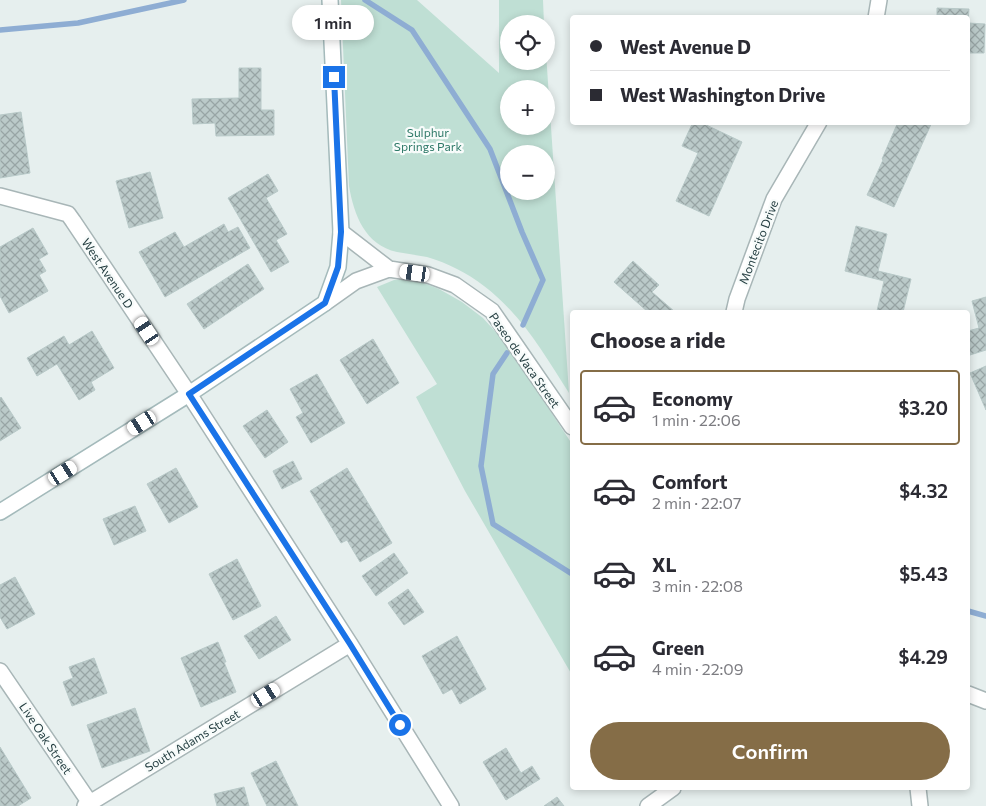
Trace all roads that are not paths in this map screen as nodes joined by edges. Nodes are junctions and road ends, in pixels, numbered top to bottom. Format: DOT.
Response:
graph roads {
  1 [pos="330,0"];
  2 [pos="879,0"];
  3 [pos="876,15"];
  4 [pos="817,125"];
  5 [pos="0,196"];
  6 [pos="341,232"];
  7 [pos="389,269"];
  8 [pos="325,303"];
  9 [pos="734,310"];
  10 [pos="189,394"];
  11 [pos="570,423"];
  12 [pos="0,512"];
  13 [pos="350,644"];
  14 [pos="0,671"];
  15 [pos="970,695"];
  16 [pos="984,701"];
  17 [pos="671,790"];
  18 [pos="918,790"];
  19 [pos="89,805"];
  20 [pos="451,806"];
  21 [pos="648,806"];
  22 [pos="920,806"];
  1 -- 6 [label="street"];
  2 -- 3 [label="street"];
  4 -- 9 [label="street, Montecito Drive"];
  5 -- 10 [label="street, West Avenue D"];
  6 -- 7 [label="street, Paseo de Vaca Street"];
  6 -- 8 [label="street"];
  7 -- 8 [label="street"];
  7 -- 11 [label="street, Paseo de Vaca Street"];
  8 -- 10 [label="street"];
  10 -- 12 [label="street"];
  10 -- 13 [label="street, West Avenue D"];
  13 -- 19 [label="street, South Adams Street"];
  13 -- 20 [label="street, West Avenue D"];
  14 -- 19 [label="street, Live Oak Street"];
  15 -- 16 [label="street"];
  17 -- 21 [label="street"];
  18 -- 22 [label="street"];
}
